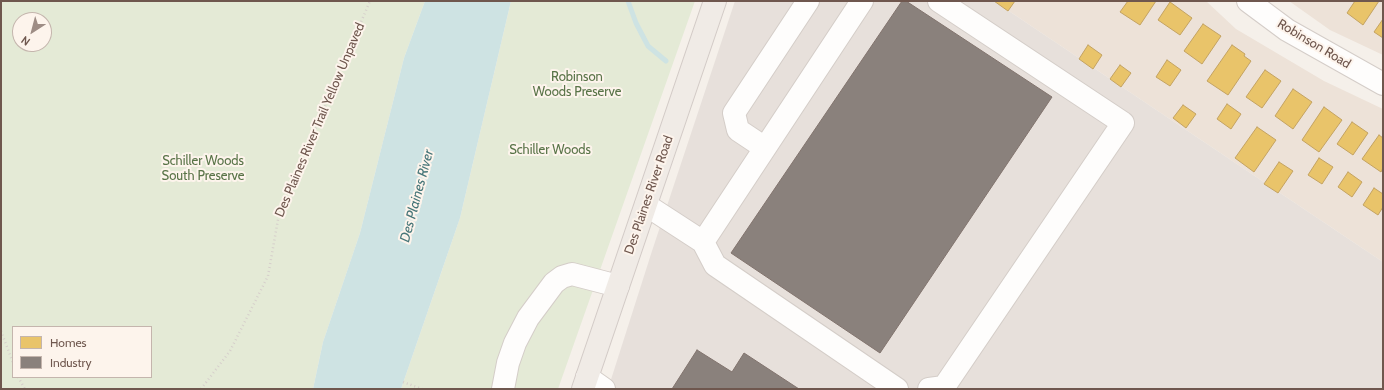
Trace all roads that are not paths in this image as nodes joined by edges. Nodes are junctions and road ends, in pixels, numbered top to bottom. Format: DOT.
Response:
graph roads {
  1 [pos="715,1"];
  2 [pos="808,1"];
  3 [pos="862,1"];
  4 [pos="939,1"];
  5 [pos="1248,1"];
  6 [pos="1383,84"];
  7 [pos="765,148"];
  8 [pos="646,205"];
  9 [pos="703,242"];
  10 [pos="618,286"];
  11 [pos="592,385"];
  12 [pos="504,389"];
  13 [pos="897,389"];
  14 [pos="929,389"];
  1 -- 8 [label="main road, Des Plaines River Road"];
  2 -- 7 [label="street"];
  3 -- 7 [label="street"];
  4 -- 14 [label="street"];
  5 -- 6 [label="street, Robinson Road"];
  7 -- 9 [label="street"];
  8 -- 9 [label="street"];
  8 -- 10 [label="main road, Des Plaines River Road"];
  9 -- 13 [label="street"];
  10 -- 11 [label="main road, Des Plaines River Road"];
  10 -- 12 [label="street"];
}
